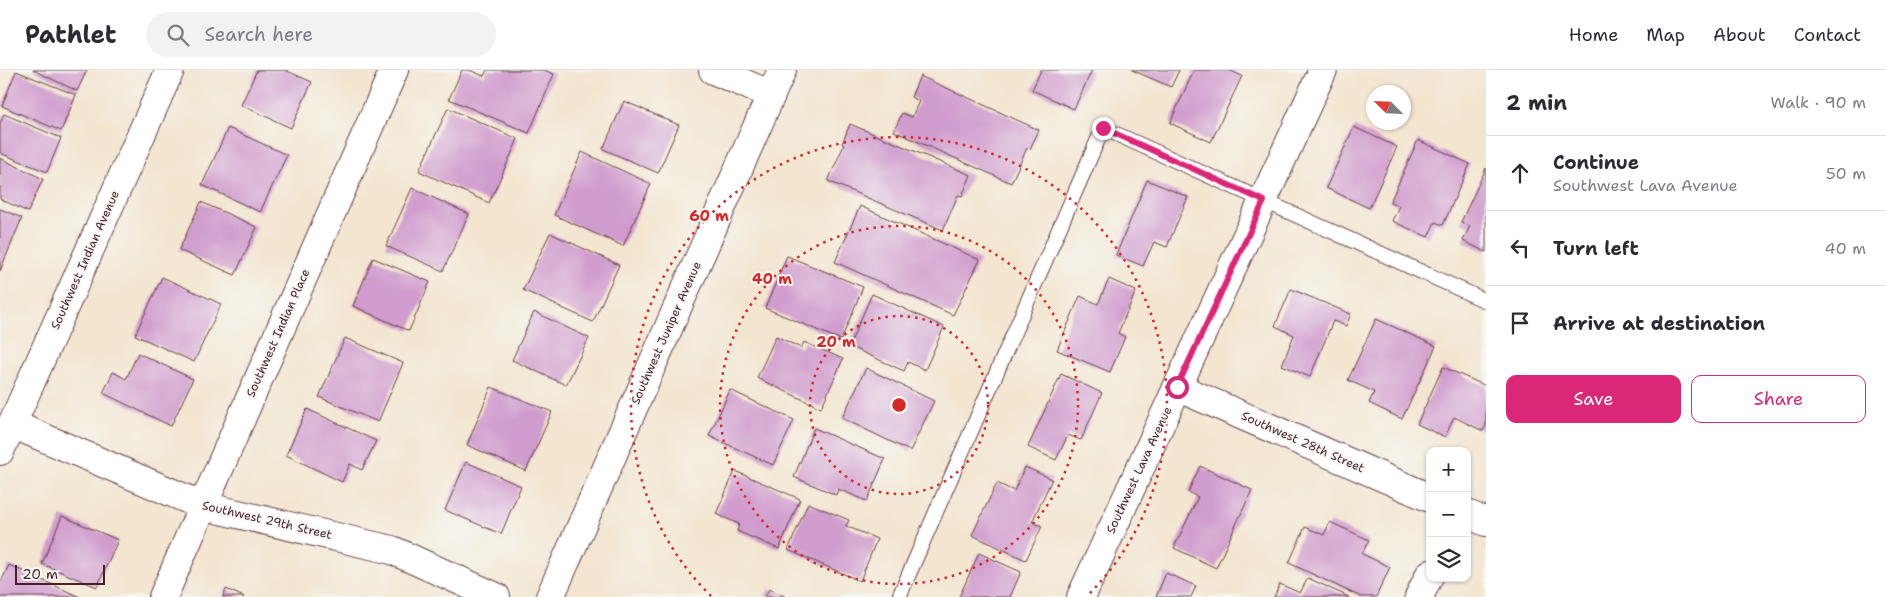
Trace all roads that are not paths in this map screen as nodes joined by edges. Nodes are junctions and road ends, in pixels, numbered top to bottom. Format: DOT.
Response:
graph roads {
  1 [pos="170,70"];
  2 [pos="394,70"];
  3 [pos="713,70"];
  4 [pos="782,70"];
  5 [pos="1323,70"];
  6 [pos="771,95"];
  7 [pos="1264,201"];
  8 [pos="1486,301"];
  9 [pos="1177,387"];
  10 [pos="12,424"];
  11 [pos="0,450"];
  12 [pos="1426,496"];
  13 [pos="203,506"];
  14 [pos="1471,516"];
  15 [pos="1486,522"];
  16 [pos="1426,582"];
  17 [pos="163,597"];
  18 [pos="496,597"];
  19 [pos="550,597"];
  20 [pos="899,597"];
  21 [pos="1081,597"];
  22 [pos="1419,597"];
  1 -- 10 [label="street, Southwest Indian Avenue"];
  2 -- 13 [label="street, Southwest Indian Place"];
  3 -- 6 [label="street"];
  4 -- 6 [label="street, Southwest Juniper Avenue"];
  5 -- 7 [label="street, Southwest Lava Avenue"];
  6 -- 19 [label="street, Southwest Juniper Avenue"];
  7 -- 8 [label="lane"];
  7 -- 9 [label="street, Southwest Lava Avenue"];
  7 -- 20 [label="lane"];
  9 -- 12 [label="street, Southwest 28th Street"];
  9 -- 21 [label="street, Southwest Lava Avenue"];
  10 -- 11 [label="street, Southwest Indian Avenue"];
  10 -- 13 [label="street, Southwest 29th Street"];
  13 -- 17 [label="street, Southwest Indian Place"];
  13 -- 18 [label="street, Southwest 29th Street"];
  14 -- 15 [label="street"];
  16 -- 22 [label="street"];
}
